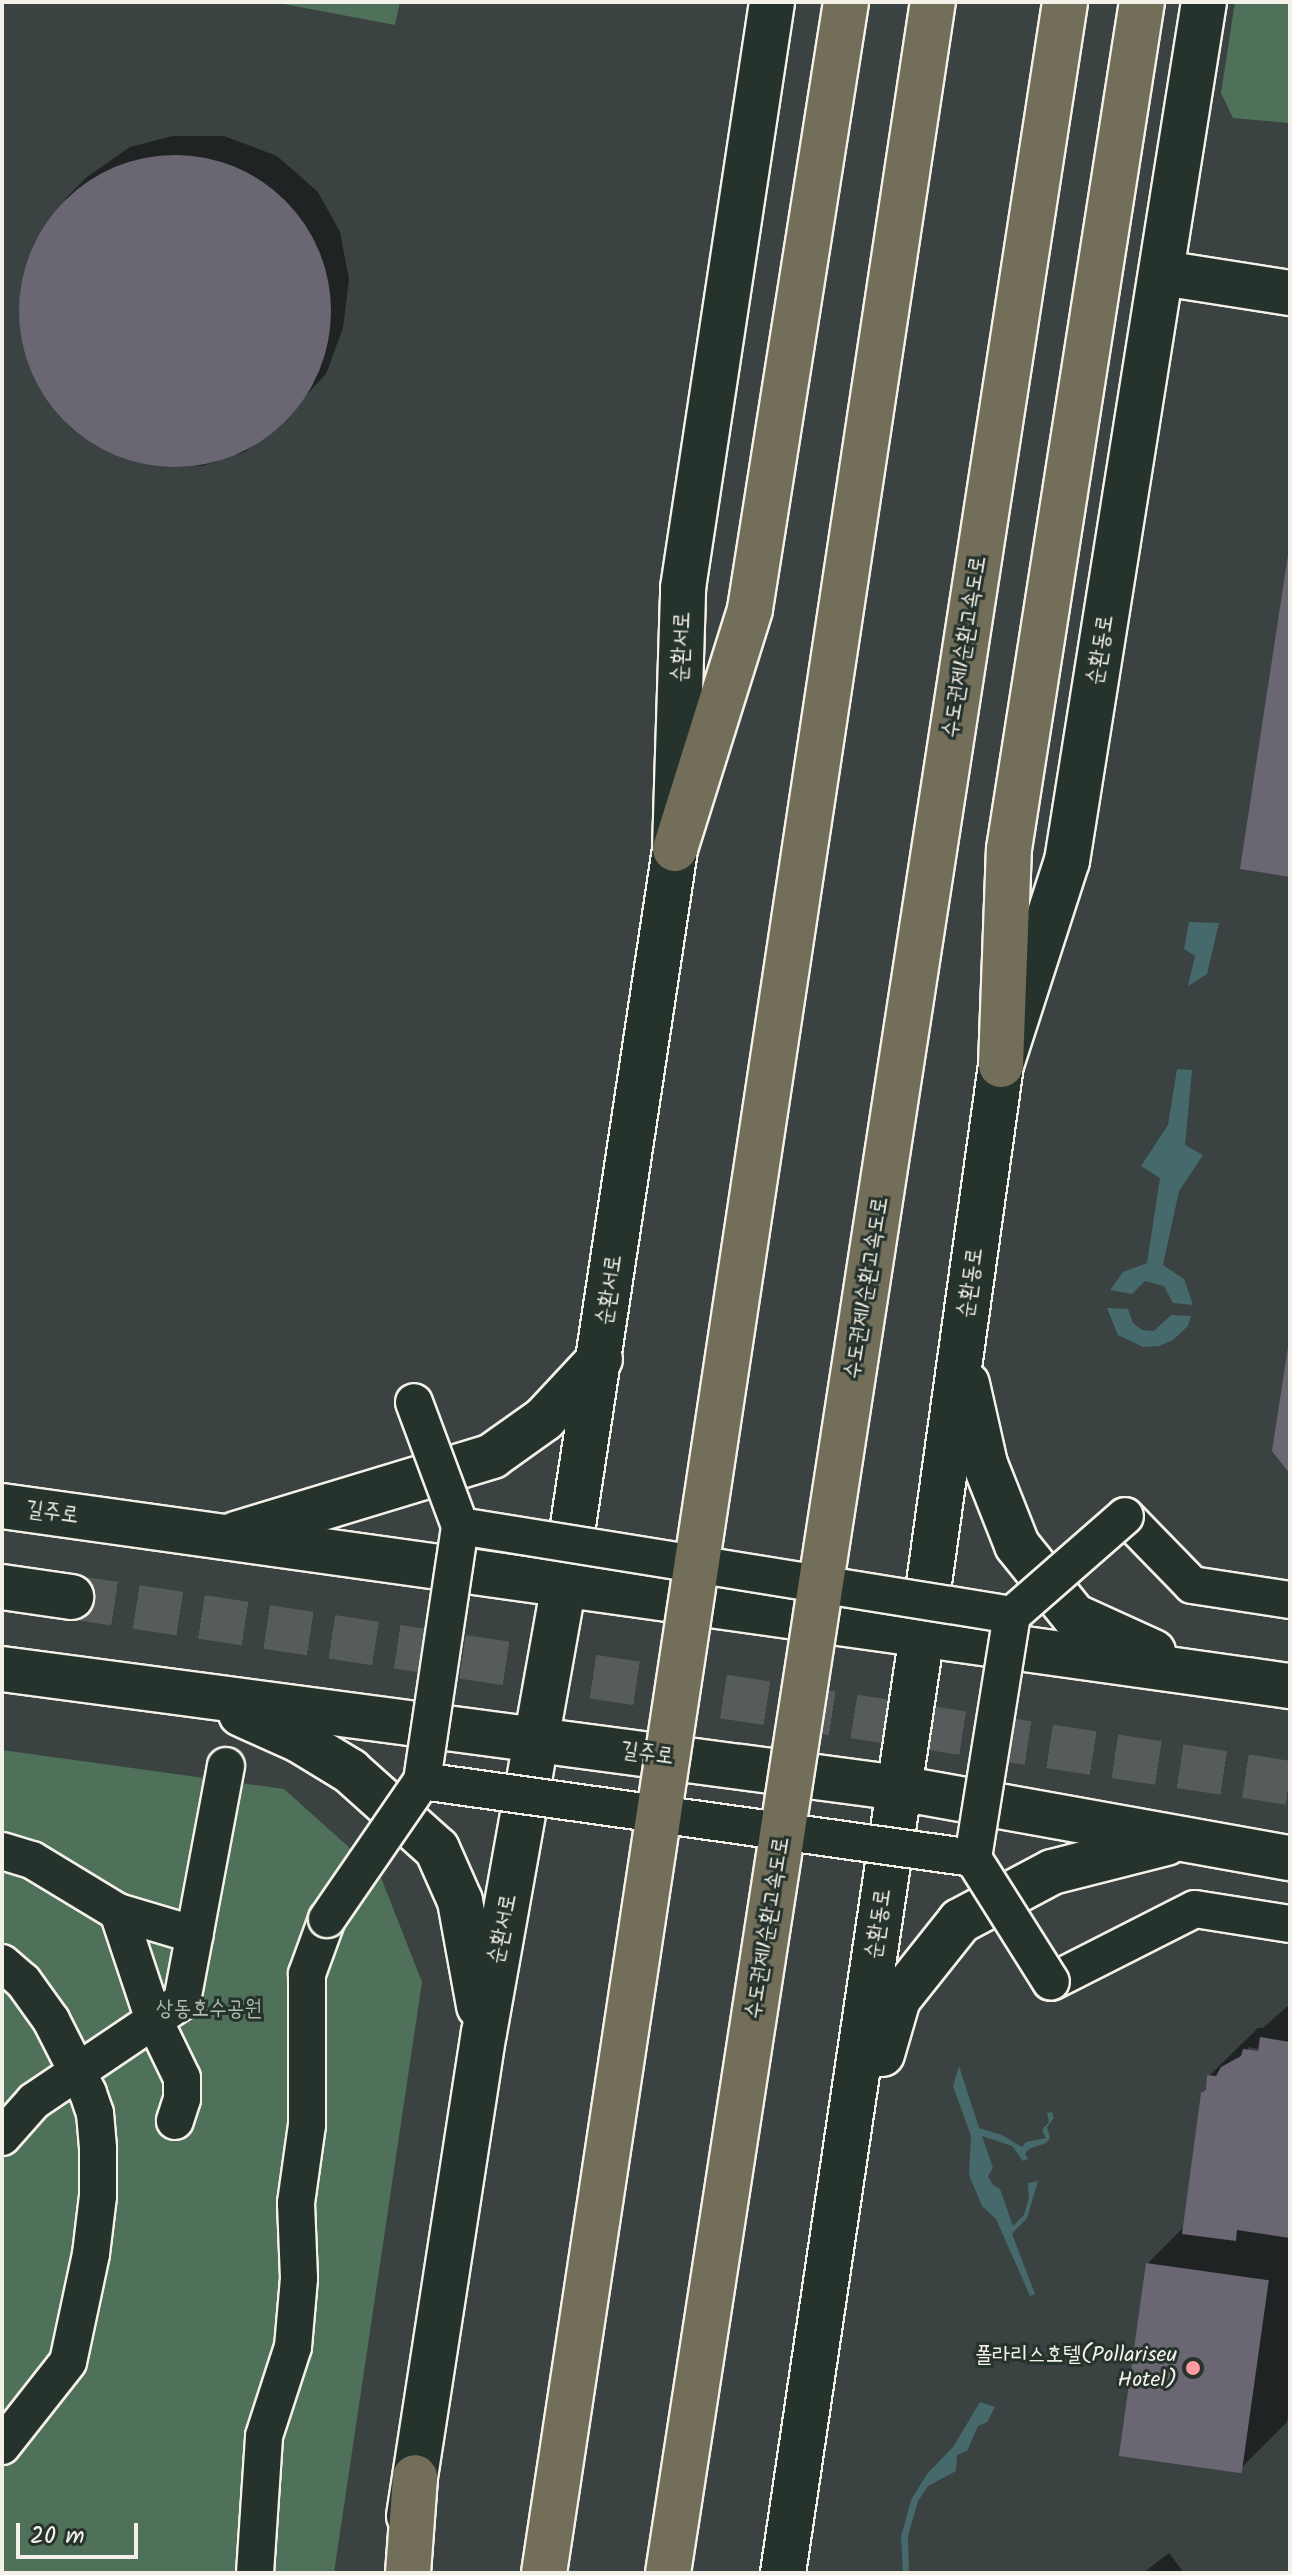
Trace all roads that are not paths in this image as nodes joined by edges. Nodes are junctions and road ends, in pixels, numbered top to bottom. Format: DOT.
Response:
graph roads {
  1 [pos="772,2"];
  2 [pos="846,2"];
  3 [pos="933,2"];
  4 [pos="1065,2"];
  5 [pos="1142,2"];
  6 [pos="1204,2"];
  7 [pos="1162,273"];
  8 [pos="1290,293"];
  9 [pos="675,849"];
  10 [pos="1001,1065"];
  11 [pos="961,1355"];
  12 [pos="600,1359"];
  13 [pos="414,1402"];
  14 [pos="2,1506"];
  15 [pos="460,1526"];
  16 [pos="225,1537"];
  17 [pos="564,1585"];
  18 [pos="2,1587"];
  19 [pos="71,1597"];
  20 [pos="1290,1600"];
  21 [pos="1012,1615"];
  22 [pos="922,1634"];
  23 [pos="2,1669"];
  24 [pos="1201,1674"];
  25 [pos="1290,1686"];
  26 [pos="195,1694"];
  27 [pos="539,1739"];
  28 [pos="226,1766"];
  29 [pos="422,1781"];
  30 [pos="899,1788"];
  31 [pos="1181,1840"];
  32 [pos="2,1851"];
  33 [pos="973,1858"];
  34 [pos="1290,1858"];
  35 [pos="118,1912"];
  36 [pos="1290,1924"];
  37 [pos="195,1935"];
  38 [pos="2,1963"];
  39 [pos="154,2020"];
  40 [pos="484,2033"];
  41 [pos="76,2072"];
  42 [pos="175,2121"];
  43 [pos="2,2137"];
  44 [pos="839,2194"];
  45 [pos="2,2446"];
  46 [pos="415,2477"];
  47 [pos="255,2573"];
  48 [pos="400,2573"];
  49 [pos="408,2573"];
  50 [pos="544,2573"];
  51 [pos="668,2573"];
  52 [pos="783,2573"];
  1 -- 9 [label="street, 순환서로"];
  2 -- 9 [label="highway"];
  3 -- 50 [label="highway, bridge"];
  4 -- 51 [label="highway, 수도권제1순환고속도로, bridge"];
  5 -- 10 [label="highway"];
  6 -- 7 [label="street, 순환동로"];
  7 -- 8 [label="street"];
  7 -- 10 [label="street, 순환동로"];
  9 -- 12 [label="street, 순환서로"];
  10 -- 11 [label="street, 순환동로"];
  11 -- 22 [label="street, 순환동로"];
  11 -- 24 [label="street"];
  12 -- 16 [label="street"];
  12 -- 17 [label="street, 순환서로"];
  13 -- 15 [label="street, bridge"];
  14 -- 16 [label="street, 길주로"];
  15 -- 21 [label="street, bridge"];
  15 -- 29 [label="street, bridge"];
  16 -- 17 [label="street, 길주로"];
  17 -- 22 [label="street, 길주로"];
  17 -- 27 [label="street, 순환서로"];
  18 -- 19 [label="street"];
  20 -- 21 [label="street, bridge"];
  21 -- 33 [label="street, bridge"];
  22 -- 24 [label="street, 길주로"];
  22 -- 30 [label="street, 순환동로"];
  23 -- 26 [label="street, 길주로"];
  24 -- 25 [label="street, 길주로"];
  26 -- 27 [label="street, 길주로"];
  26 -- 40 [label="street"];
  27 -- 30 [label="street, 길주로"];
  27 -- 40 [label="street, 순환서로"];
  28 -- 37 [label="street"];
  29 -- 33 [label="street, bridge"];
  29 -- 47 [label="street, bridge"];
  30 -- 31 [label="street, 길주로"];
  30 -- 44 [label="street, 순환동로"];
  31 -- 34 [label="street, 길주로"];
  31 -- 44 [label="street"];
  32 -- 35 [label="street"];
  33 -- 36 [label="street, bridge"];
  35 -- 37 [label="street"];
  35 -- 39 [label="street"];
  37 -- 39 [label="street"];
  38 -- 41 [label="street"];
  39 -- 41 [label="street"];
  39 -- 42 [label="street"];
  40 -- 46 [label="street, 순환서로"];
  41 -- 43 [label="street"];
  41 -- 45 [label="street"];
  44 -- 52 [label="street, 순환동로"];
  46 -- 48 [label="street, 순환서로"];
  46 -- 49 [label="highway"];
}
